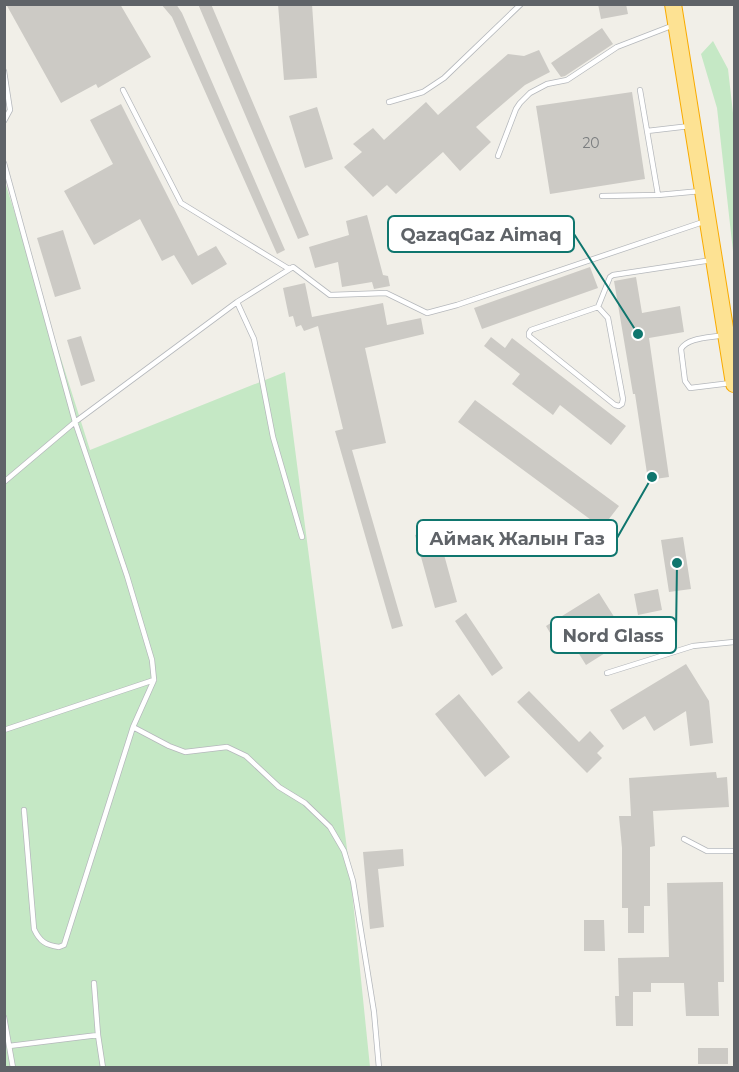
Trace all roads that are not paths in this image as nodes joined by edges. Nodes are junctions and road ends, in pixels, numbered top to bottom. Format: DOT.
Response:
graph roads {
  1 [pos="521,4"];
  2 [pos="673,4"];
  3 [pos="676,24"];
  4 [pos="4,70"];
  5 [pos="123,90"];
  6 [pos="640,90"];
  7 [pos="389,102"];
  8 [pos="4,121"];
  9 [pos="693,126"];
  10 [pos="647,131"];
  11 [pos="498,156"];
  12 [pos="4,163"];
  13 [pos="703,191"];
  14 [pos="658,195"];
  15 [pos="602,196"];
  16 [pos="708,220"];
  17 [pos="714,259"];
  18 [pos="289,269"];
  19 [pos="237,302"];
  20 [pos="598,307"];
  21 [pos="727,335"];
  22 [pos="734,383"];
  23 [pos="75,422"];
  24 [pos="4,482"];
  25 [pos="302,537"];
  26 [pos="735,642"];
  27 [pos="607,673"];
  28 [pos="154,680"];
  29 [pos="133,727"];
  30 [pos="4,730"];
  31 [pos="24,810"];
  32 [pos="684,838"];
  33 [pos="735,852"];
  34 [pos="94,982"];
  35 [pos="4,1017"];
  36 [pos="98,1035"];
  37 [pos="9,1046"];
  38 [pos="13,1068"];
  39 [pos="103,1068"];
  40 [pos="379,1068"];
  1 -- 7 [label="lane"];
  2 -- 3 [label="highway"];
  3 -- 9 [label="highway"];
  3 -- 11 [label="lane"];
  4 -- 8 [label="lane"];
  5 -- 18 [label="lane"];
  6 -- 10 [label="lane"];
  9 -- 10 [label="lane"];
  9 -- 13 [label="highway"];
  10 -- 14 [label="lane"];
  12 -- 23 [label="lane"];
  13 -- 14 [label="lane"];
  13 -- 16 [label="highway"];
  14 -- 15 [label="lane"];
  16 -- 17 [label="highway"];
  16 -- 18 [label="lane"];
  17 -- 20 [label="lane"];
  17 -- 21 [label="highway"];
  18 -- 19 [label="lane"];
  19 -- 23 [label="lane"];
  19 -- 25 [label="lane"];
  20 -- 20 [label="lane"];
  21 -- 22 [label="highway"];
  21 -- 22 [label="lane"];
  23 -- 24 [label="lane"];
  23 -- 28 [label="lane"];
  26 -- 27 [label="lane"];
  28 -- 29 [label="lane"];
  28 -- 30 [label="lane"];
  29 -- 31 [label="lane"];
  29 -- 40 [label="lane"];
  32 -- 33 [label="lane"];
  34 -- 36 [label="lane"];
  35 -- 37 [label="lane"];
  36 -- 37 [label="lane"];
  36 -- 39 [label="lane"];
  37 -- 38 [label="lane"];
}
